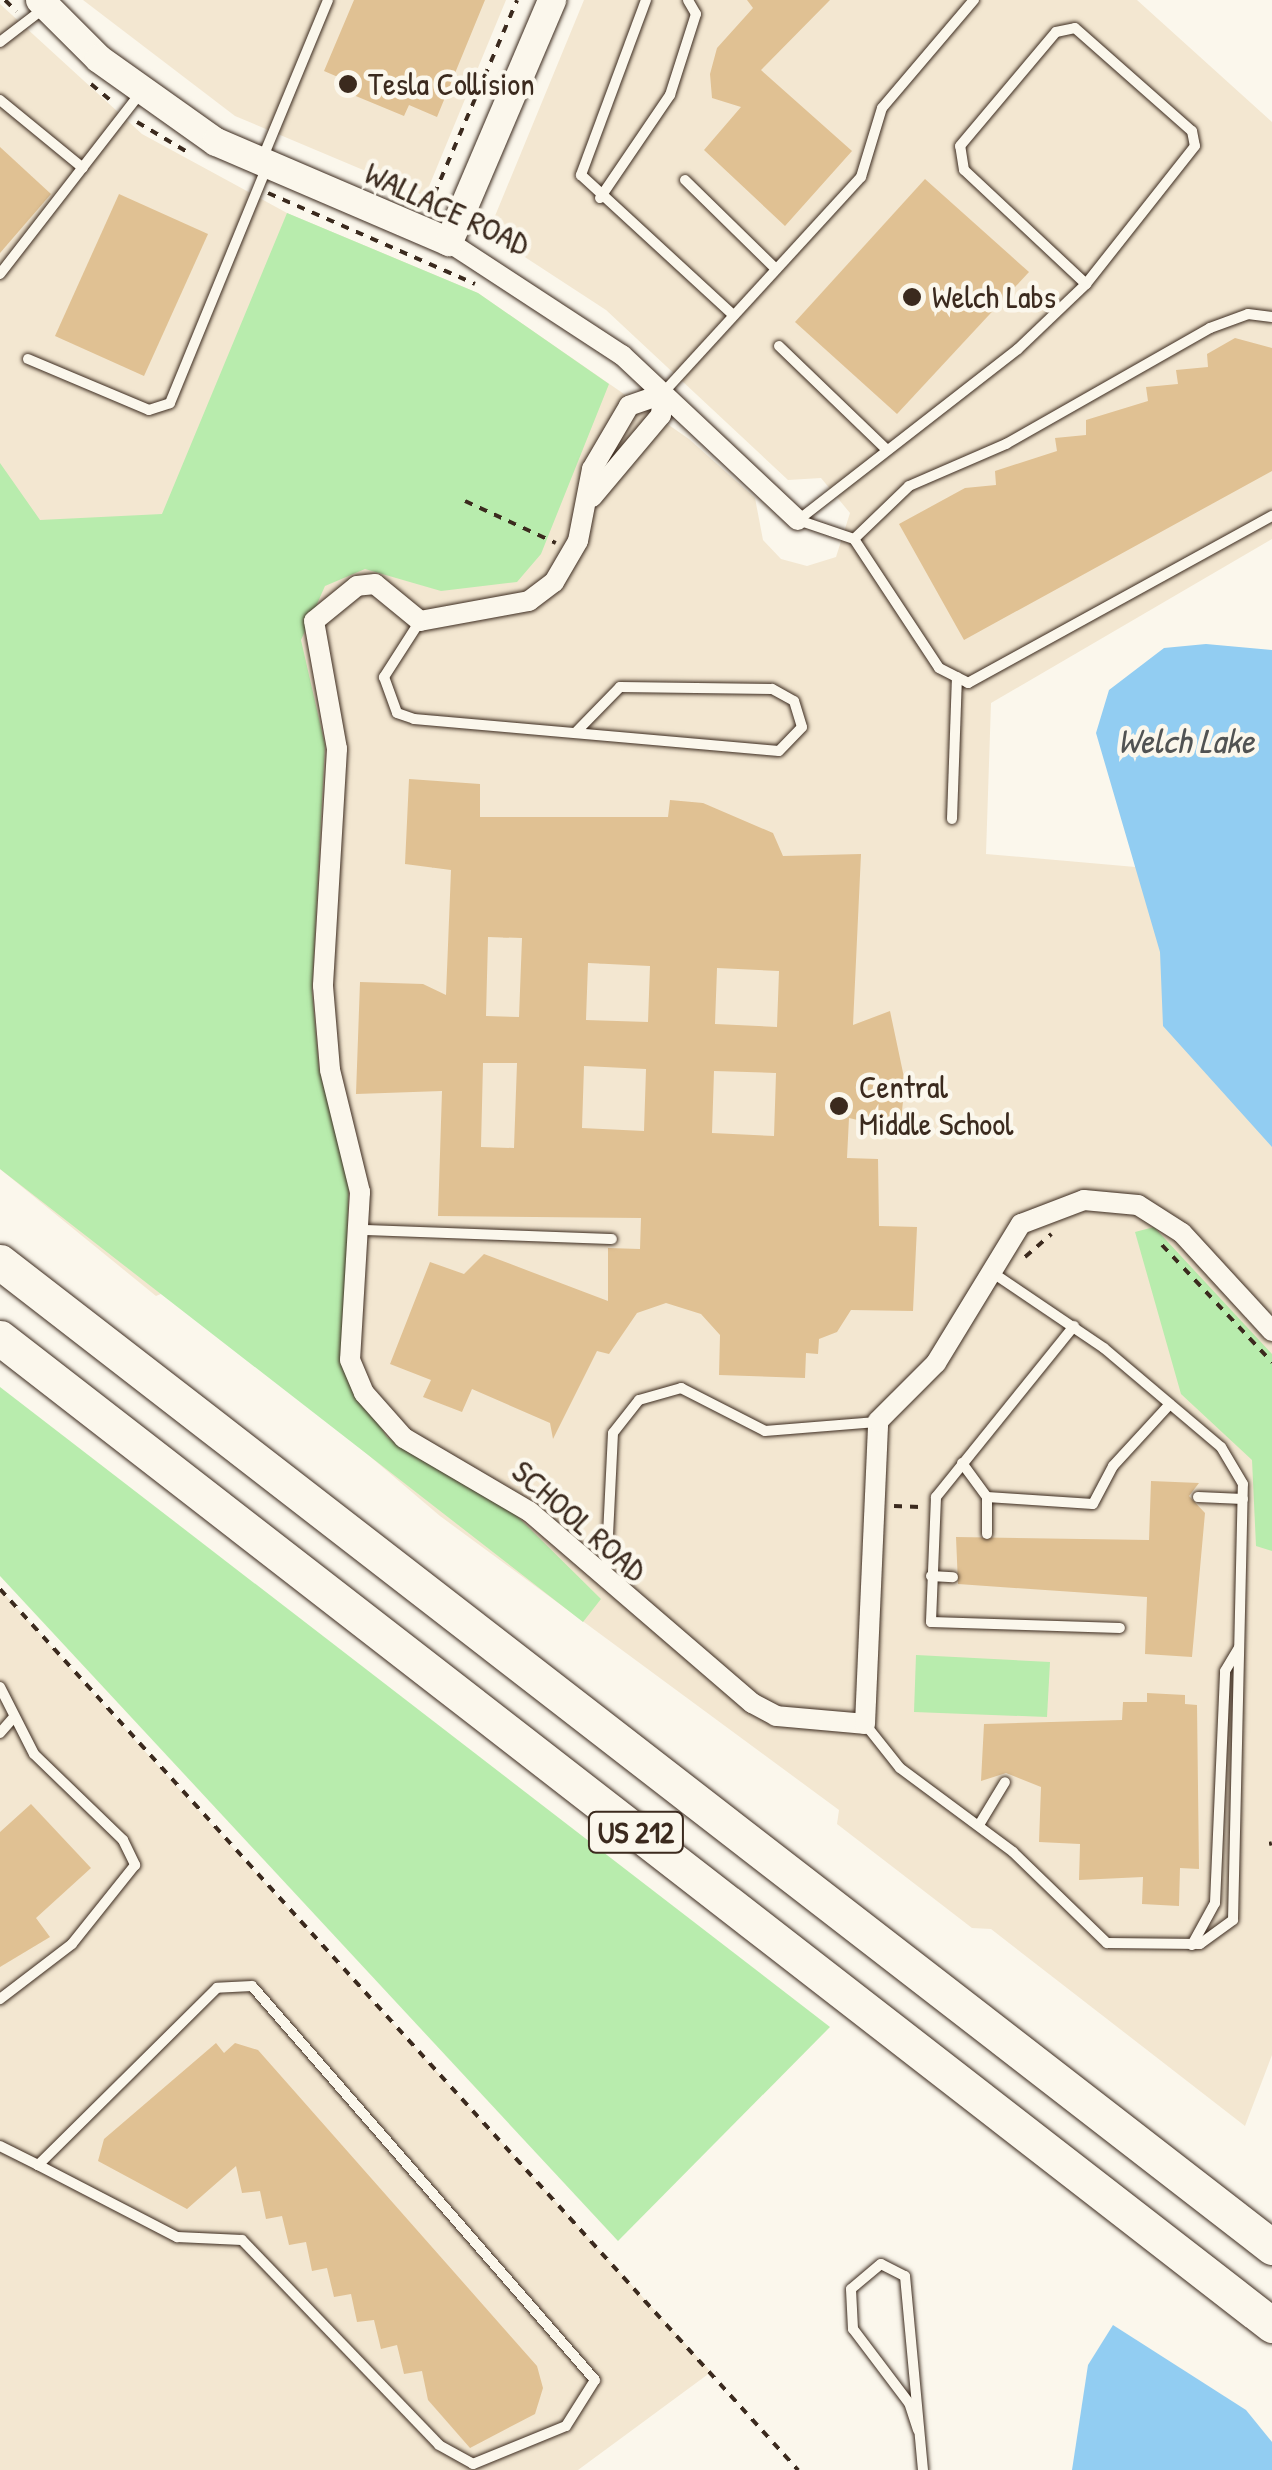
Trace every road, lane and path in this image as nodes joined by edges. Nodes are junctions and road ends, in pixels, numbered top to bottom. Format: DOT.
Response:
graph roads {
  1 [pos="328,0"];
  2 [pos="517,0"];
  3 [pos="552,0"];
  4 [pos="646,0"];
  5 [pos="688,0"];
  6 [pos="974,0"];
  7 [pos="52,6"];
  8 [pos="0,42"];
  9 [pos="142,92"];
  10 [pos="0,100"];
  11 [pos="264,165"];
  12 [pos="83,168"];
  13 [pos="686,180"];
  14 [pos="600,198"];
  15 [pos="449,242"];
  16 [pos="415,243"];
  17 [pos="776,269"];
  18 [pos="0,274"];
  19 [pos="1086,284"];
  20 [pos="734,315"];
  21 [pos="1272,317"];
  22 [pos="779,346"];
  23 [pos="28,358"];
  24 [pos="662,394"];
  25 [pos="886,450"];
  26 [pos="592,497"];
  27 [pos="465,501"];
  28 [pos="1272,516"];
  29 [pos="798,520"];
  30 [pos="854,538"];
  31 [pos="556,543"];
  32 [pos="420,621"];
  33 [pos="957,678"];
  34 [pos="576,731"];
  35 [pos="952,819"];
  36 [pos="364,1230"];
  37 [pos="1059,1230"];
  38 [pos="612,1238"];
  39 [pos="1155,1240"];
  40 [pos="0,1262"];
  41 [pos="997,1276"];
  42 [pos="1074,1326"];
  43 [pos="1272,1331"];
  44 [pos="0,1338"];
  45 [pos="1272,1362"];
  46 [pos="1170,1404"];
  47 [pos="878,1421"];
  48 [pos="962,1463"];
  49 [pos="987,1497"];
  50 [pos="1198,1497"];
  51 [pos="1243,1500"];
  52 [pos="874,1506"];
  53 [pos="934,1508"];
  54 [pos="987,1534"];
  55 [pos="931,1576"];
  56 [pos="954,1577"];
  57 [pos="605,1584"];
  58 [pos="0,1589"];
  59 [pos="1120,1628"];
  60 [pos="1239,1648"];
  61 [pos="0,1687"];
  62 [pos="12,1718"];
  63 [pos="865,1724"];
  64 [pos="0,1733"];
  65 [pos="1005,1782"];
  66 [pos="979,1826"];
  67 [pos="1192,1945"];
  68 [pos="0,1999"];
  69 [pos="0,2146"];
  70 [pos="38,2165"];
  71 [pos="1272,2244"];
  72 [pos="1272,2325"];
  73 [pos="918,2430"];
  74 [pos="798,2470"];
  75 [pos="922,2470"];
  1 -- 11 [label="lane"];
  2 -- 16 [label="path"];
  3 -- 15 [label="street"];
  4 -- 14 [label="lane"];
  5 -- 14 [label="lane"];
  6 -- 17 [label="lane"];
  7 -- 8 [label="lane"];
  7 -- 9 [label="street, WALLACE ROAD"];
  9 -- 11 [label="street, WALLACE ROAD"];
  9 -- 12 [label="lane"];
  10 -- 12 [label="lane"];
  11 -- 16 [label="street, WALLACE ROAD"];
  11 -- 23 [label="lane"];
  12 -- 18 [label="lane"];
  13 -- 17 [label="lane"];
  14 -- 20 [label="lane"];
  15 -- 16 [label="street, WALLACE ROAD"];
  15 -- 24 [label="street, WALLACE ROAD"];
  17 -- 20 [label="lane"];
  19 -- 19 [label="lane"];
  19 -- 25 [label="lane"];
  20 -- 24 [label="lane"];
  21 -- 30 [label="lane"];
  22 -- 25 [label="lane"];
  24 -- 26 [label="street"];
  24 -- 26 [label="street"];
  24 -- 29 [label="street, WALLACE ROAD"];
  25 -- 29 [label="lane"];
  26 -- 32 [label="street"];
  27 -- 31 [label="path"];
  28 -- 33 [label="lane"];
  29 -- 30 [label="lane"];
  30 -- 33 [label="lane"];
  32 -- 34 [label="lane"];
  32 -- 36 [label="street, SCHOOL ROAD"];
  33 -- 35 [label="lane"];
  34 -- 34 [label="lane"];
  36 -- 38 [label="lane"];
  36 -- 57 [label="street, SCHOOL ROAD"];
  37 -- 41 [label="path"];
  39 -- 45 [label="path"];
  40 -- 71 [label="highway, US 212"];
  41 -- 42 [label="lane"];
  41 -- 43 [label="street"];
  41 -- 47 [label="street"];
  42 -- 46 [label="lane"];
  42 -- 48 [label="lane"];
  44 -- 72 [label="highway, US 212"];
  46 -- 49 [label="lane"];
  46 -- 51 [label="lane"];
  47 -- 52 [label="street"];
  47 -- 57 [label="lane"];
  48 -- 49 [label="lane"];
  48 -- 53 [label="lane"];
  49 -- 54 [label="lane"];
  50 -- 51 [label="lane"];
  51 -- 60 [label="lane"];
  52 -- 53 [label="path"];
  52 -- 63 [label="street"];
  53 -- 55 [label="lane"];
  55 -- 56 [label="lane"];
  55 -- 59 [label="lane"];
  57 -- 63 [label="street, SCHOOL ROAD"];
  58 -- 74 [label="path"];
  60 -- 67 [label="lane"];
  60 -- 67 [label="lane"];
  61 -- 62 [label="lane"];
  62 -- 64 [label="lane"];
  62 -- 68 [label="lane"];
  63 -- 66 [label="lane"];
  65 -- 66 [label="lane"];
  66 -- 67 [label="lane"];
  69 -- 70 [label="lane"];
  70 -- 70 [label="lane"];
  73 -- 73 [label="lane"];
  73 -- 75 [label="lane"];
}
